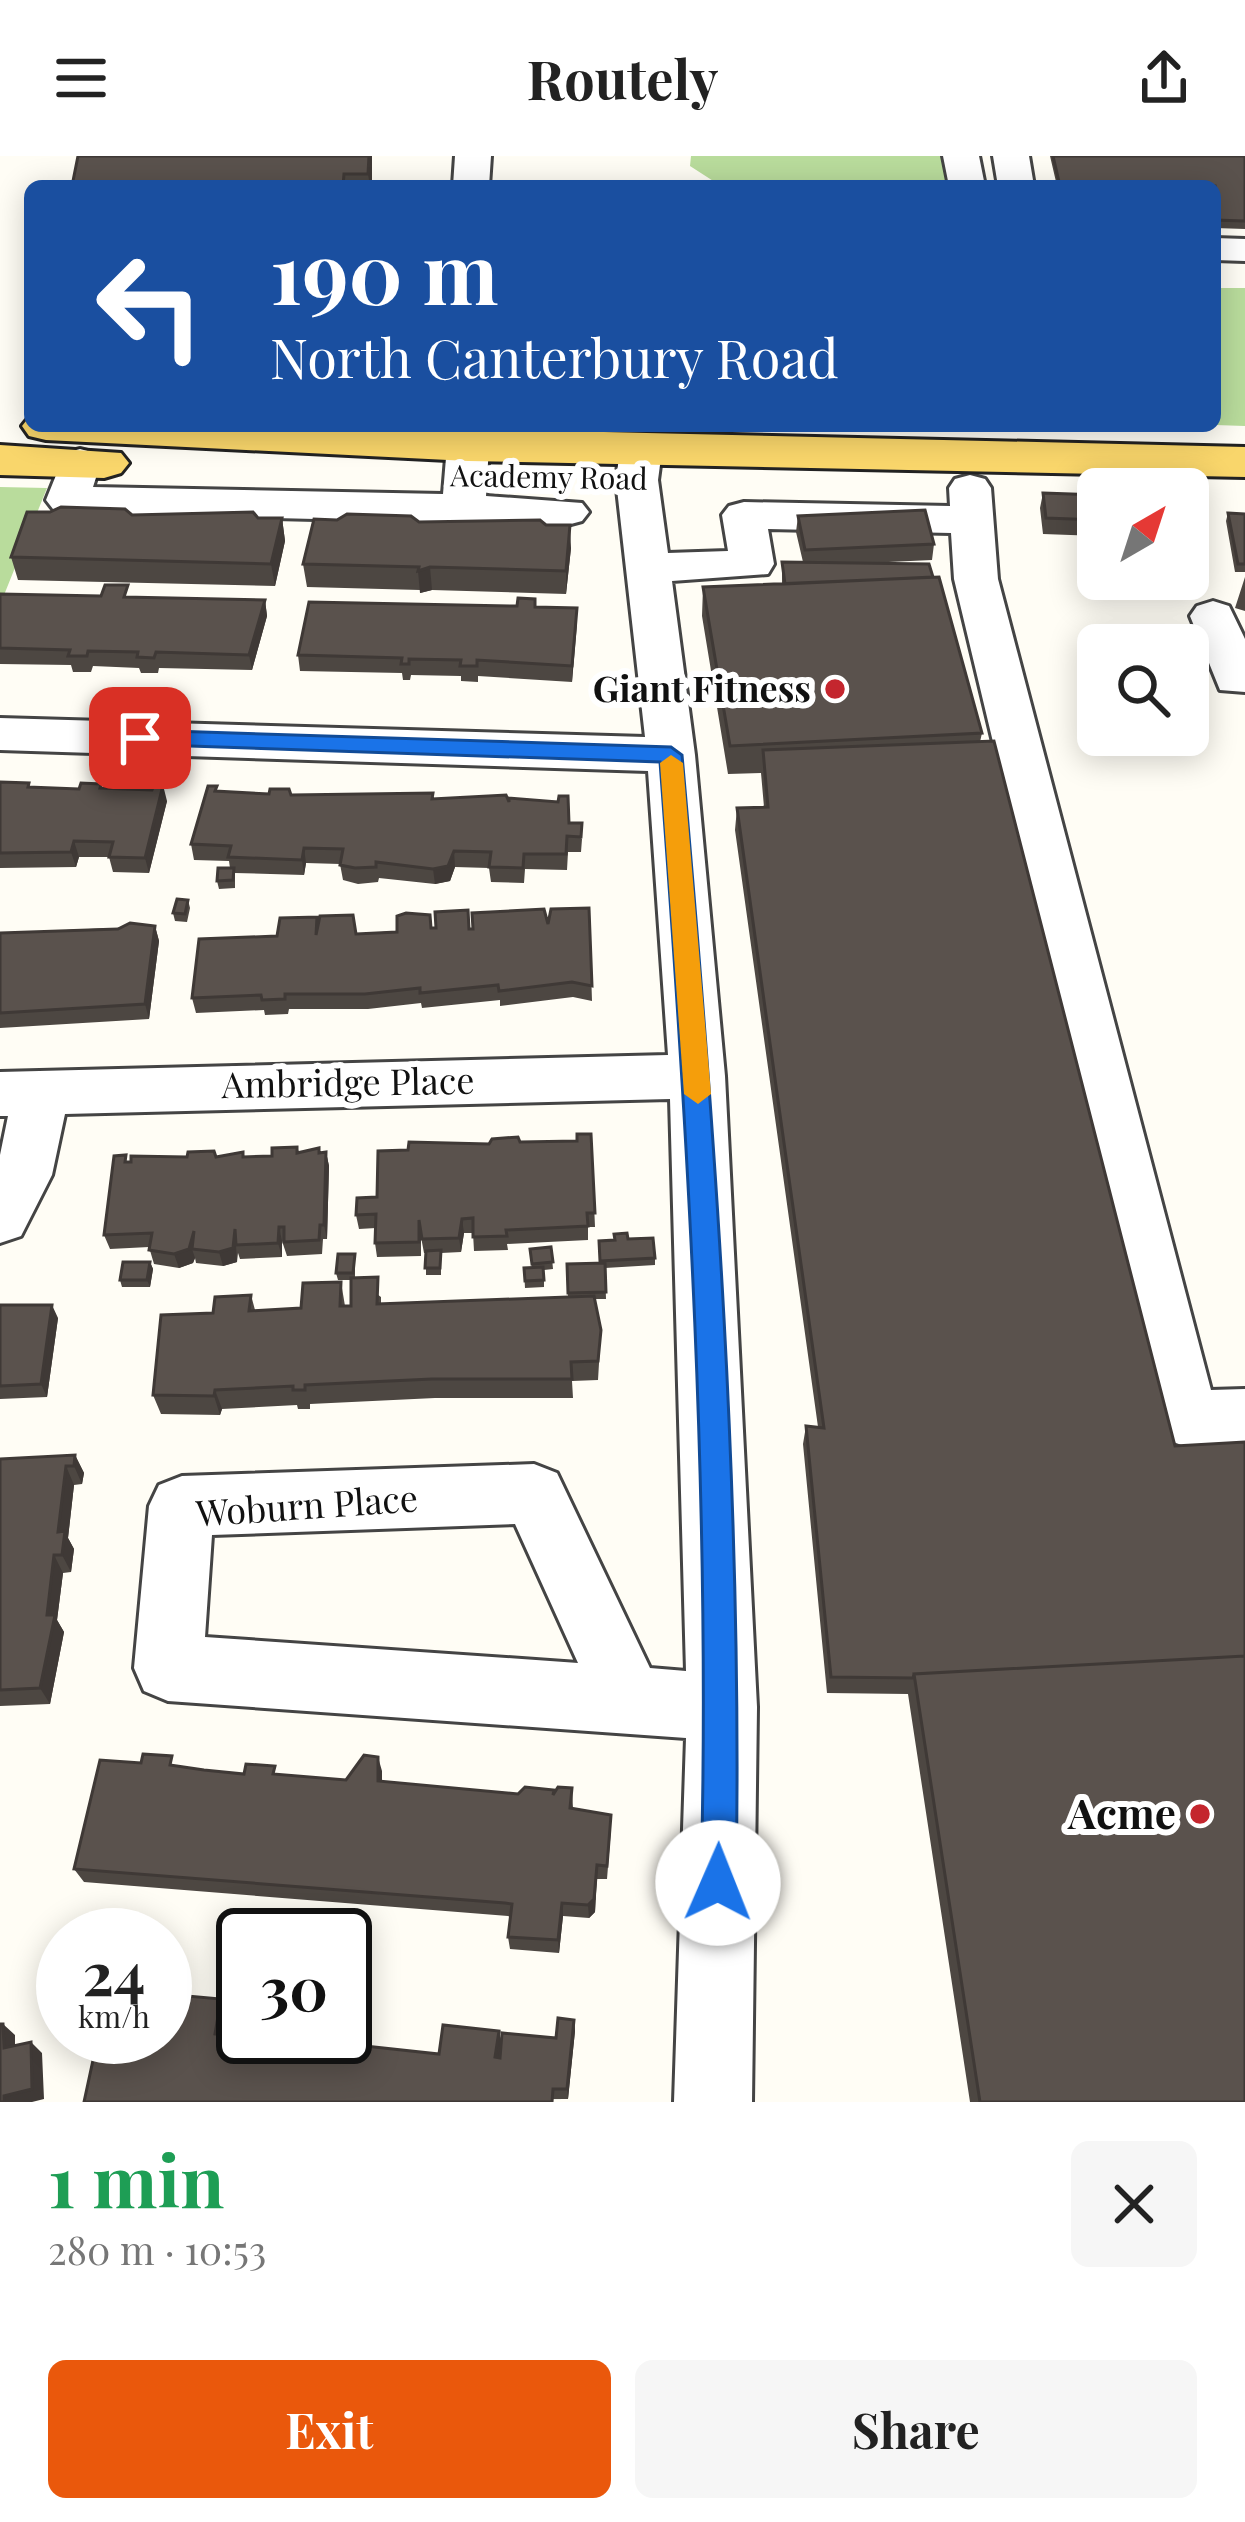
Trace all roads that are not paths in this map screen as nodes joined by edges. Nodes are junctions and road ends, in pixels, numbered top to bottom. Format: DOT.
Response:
graph roads {
  1 [pos="63,444"];
  2 [pos="0,460"];
  3 [pos="1245,463"];
  4 [pos="639,465"];
  5 [pos="466,477"];
  6 [pos="1077,493"];
  7 [pos="1209,493"];
  8 [pos="1245,494"];
  9 [pos="971,504"];
  10 [pos="567,512"];
  11 [pos="648,568"];
  12 [pos="1213,616"];
  13 [pos="1237,679"];
  14 [pos="0,734"];
  15 [pos="671,755"];
  16 [pos="697,1076"];
  17 [pos="21,1093"];
  18 [pos="0,1219"];
  19 [pos="1245,1417"];
  20 [pos="630,1701"];
  21 [pos="722,1707"];
  22 [pos="713,2102"];
  1 -- 2 [label="main road, Academy Road"];
  1 -- 5 [label="main road, Academy Road"];
  3 -- 4 [label="main road, Academy Road"];
  4 -- 5 [label="main road, Academy Road"];
  4 -- 9 [label="main road, Academy Road"];
  4 -- 11 [label="street"];
  5 -- 10 [label="street"];
  6 -- 9 [label="main road, Academy Road"];
  7 -- 8 [label="main road"];
  9 -- 11 [label="street"];
  9 -- 19 [label="street"];
  11 -- 15 [label="street"];
  12 -- 13 [label="street"];
  14 -- 15 [label="street"];
  15 -- 16 [label="street"];
  16 -- 17 [label="street, Ambridge Place"];
  16 -- 21 [label="street"];
  17 -- 18 [label="street"];
  20 -- 20 [label="street, Woburn Place"];
  20 -- 21 [label="street, Woburn Place"];
  21 -- 22 [label="street"];
}
